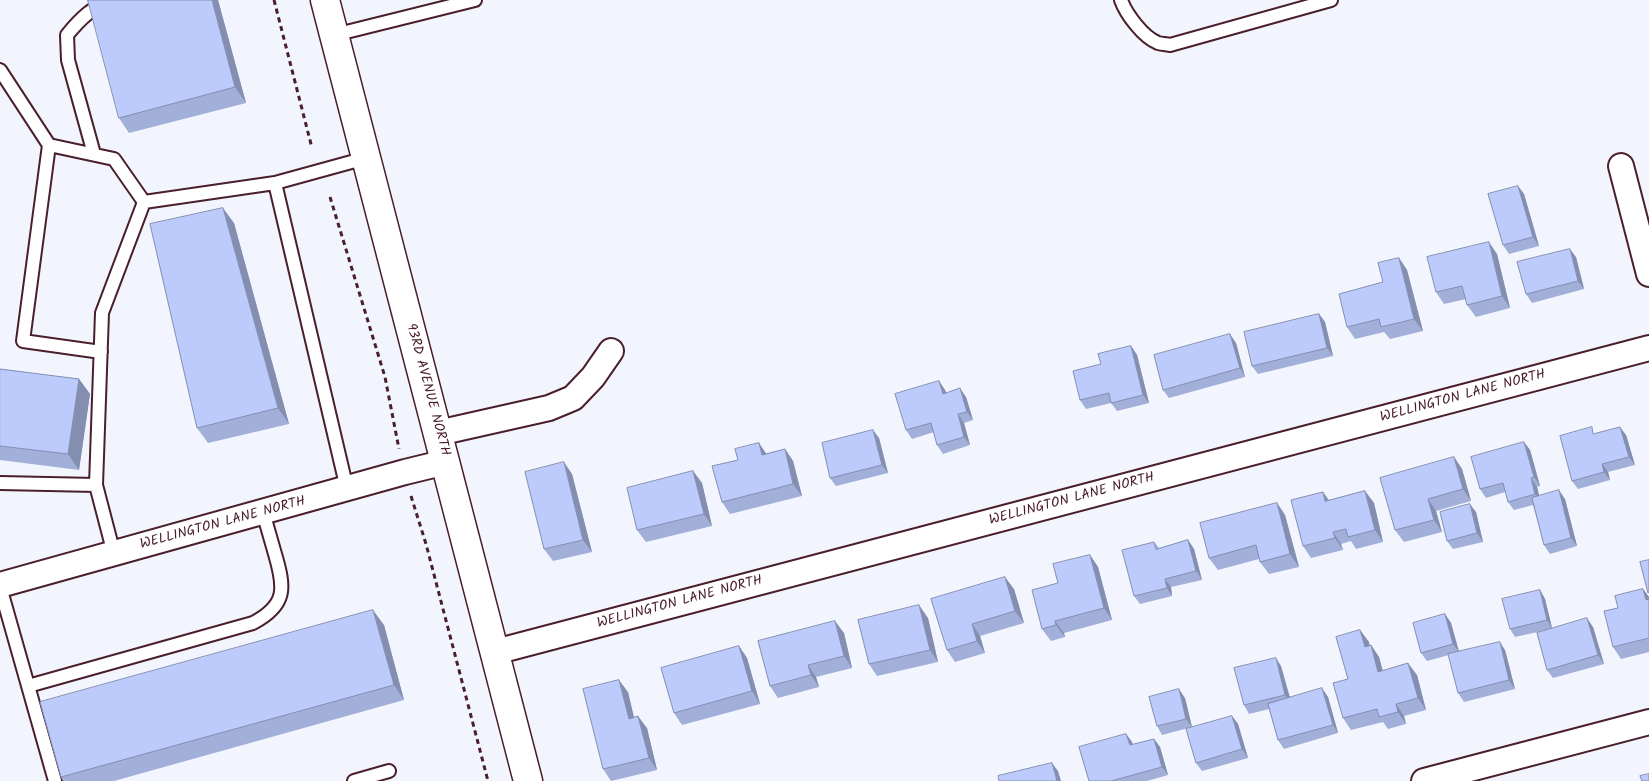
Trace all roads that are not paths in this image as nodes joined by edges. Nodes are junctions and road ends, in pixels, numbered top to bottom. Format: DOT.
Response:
graph roads {
  1 [pos="113,0"];
  2 [pos="325,0"];
  3 [pos="475,0"];
  4 [pos="1121,0"];
  5 [pos="1331,0"];
  6 [pos="334,35"];
  7 [pos="0,70"];
  8 [pos="49,145"];
  9 [pos="94,154"];
  10 [pos="366,158"];
  11 [pos="1621,166"];
  12 [pos="275,182"];
  13 [pos="144,202"];
  14 [pos="1649,274"];
  15 [pos="1649,348"];
  16 [pos="611,351"];
  17 [pos="101,352"];
  18 [pos="438,433"];
  19 [pos="446,462"];
  20 [pos="0,483"];
  21 [pos="96,486"];
  22 [pos="347,489"];
  23 [pos="263,512"];
  24 [pos="114,554"];
  25 [pos="0,586"];
  26 [pos="494,652"];
  27 [pos="28,686"];
  28 [pos="1649,722"];
  29 [pos="389,771"];
  30 [pos="55,781"];
  31 [pos="354,781"];
  32 [pos="528,781"];
  33 [pos="1424,781"];
  1 -- 9 [label="lane"];
  2 -- 6 [label="street, 93RD AVENUE NORTH"];
  3 -- 6 [label="lane"];
  4 -- 5 [label="lane"];
  6 -- 10 [label="street, 93RD AVENUE NORTH"];
  7 -- 8 [label="lane"];
  8 -- 9 [label="lane"];
  8 -- 17 [label="lane"];
  9 -- 13 [label="lane"];
  10 -- 12 [label="lane"];
  10 -- 18 [label="street, 93RD AVENUE NORTH"];
  11 -- 14 [label="street"];
  12 -- 13 [label="lane"];
  12 -- 22 [label="lane"];
  13 -- 17 [label="lane"];
  15 -- 26 [label="street, WELLINGTON LANE NORTH"];
  16 -- 18 [label="street"];
  17 -- 21 [label="lane"];
  18 -- 19 [label="street, 93RD AVENUE NORTH"];
  19 -- 22 [label="street, WELLINGTON LANE NORTH"];
  19 -- 26 [label="street, 93RD AVENUE NORTH"];
  20 -- 21 [label="lane"];
  21 -- 24 [label="lane"];
  22 -- 23 [label="street, WELLINGTON LANE NORTH"];
  23 -- 24 [label="street, WELLINGTON LANE NORTH"];
  23 -- 27 [label="lane"];
  24 -- 25 [label="street, WELLINGTON LANE NORTH"];
  25 -- 27 [label="lane"];
  26 -- 32 [label="street, 93RD AVENUE NORTH"];
  27 -- 30 [label="lane"];
  28 -- 33 [label="street"];
  29 -- 31 [label="lane"];
}
